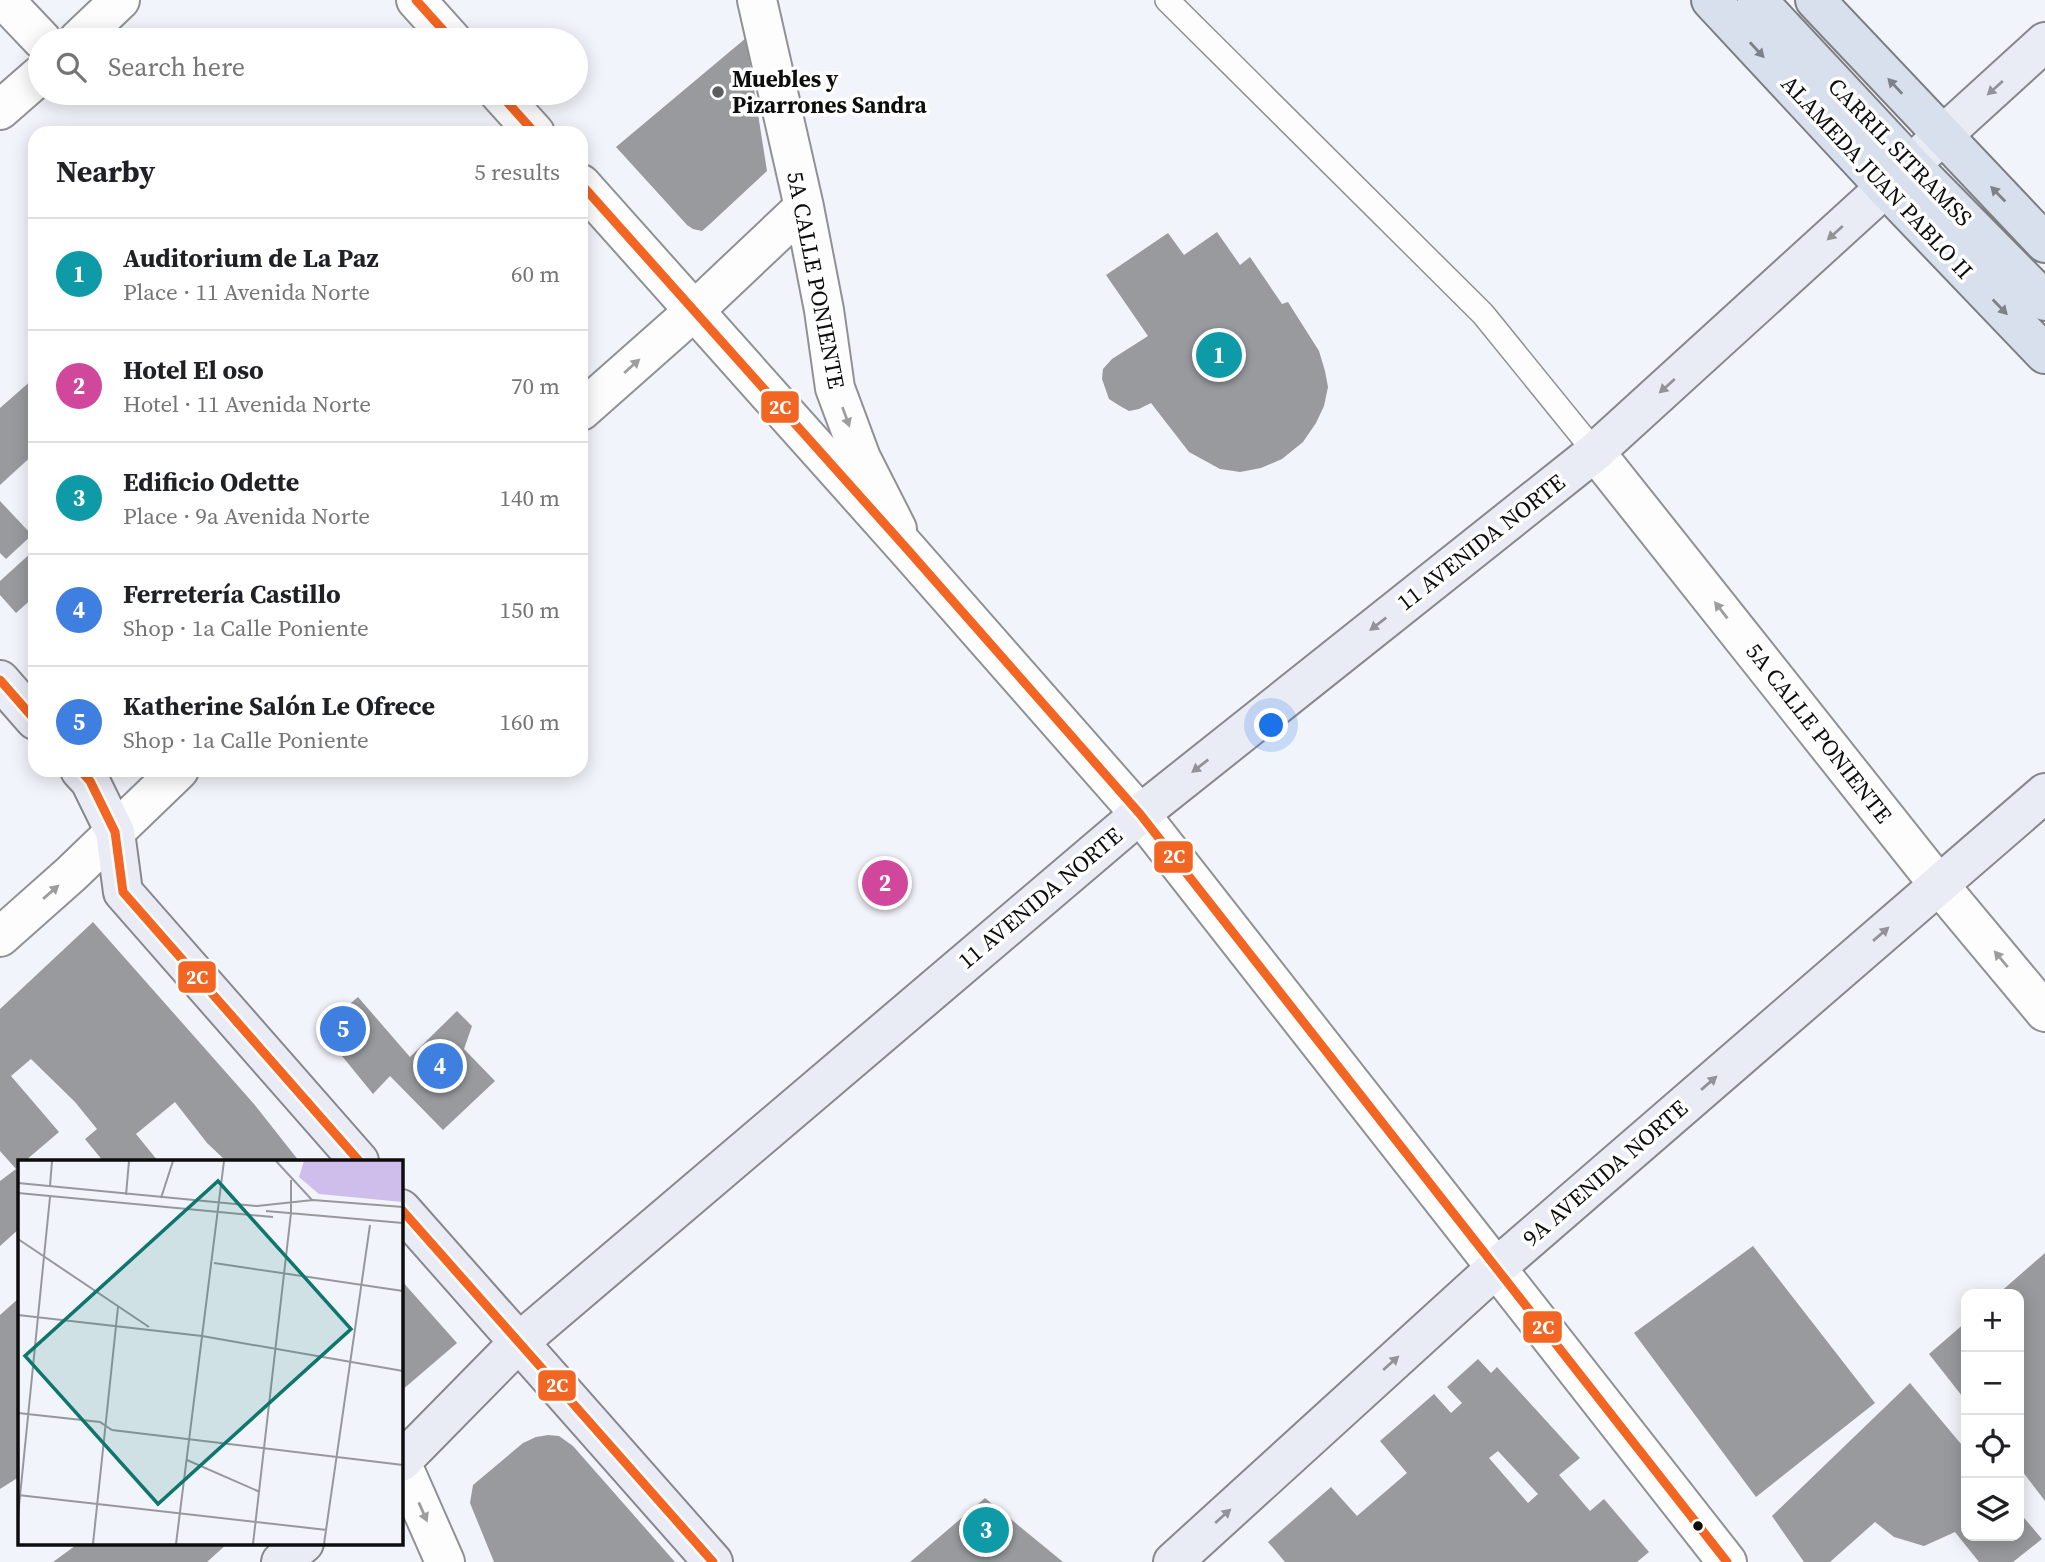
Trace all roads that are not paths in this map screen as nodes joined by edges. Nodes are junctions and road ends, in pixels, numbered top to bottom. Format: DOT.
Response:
graph roads {
  1 [pos="4,0"];
  2 [pos="120,0"];
  3 [pos="416,0"];
  4 [pos="757,0"];
  5 [pos="1167,0"];
  6 [pos="1711,0"];
  7 [pos="1757,0"];
  8 [pos="1815,0"];
  9 [pos="31,28"];
  10 [pos="91,28"];
  11 [pos="441,28"];
  12 [pos="2045,42"];
  13 [pos="28,86"];
  14 [pos="510,105"];
  15 [pos="0,110"];
  16 [pos="529,126"];
  17 [pos="1942,136"];
  18 [pos="1898,176"];
  19 [pos="588,192"];
  20 [pos="804,207"];
  21 [pos="2045,243"];
  22 [pos="2045,301"];
  23 [pos="694,311"];
  24 [pos="2045,354"];
  25 [pos="588,405"];
  26 [pos="1595,452"];
  27 [pos="907,549"];
  28 [pos="0,680"];
  29 [pos="28,712"];
  30 [pos="86,777"];
  31 [pos="171,777"];
  32 [pos="2045,793"];
  33 [pos="1140,814"];
  34 [pos="115,832"];
  35 [pos="1939,885"];
  36 [pos="0,937"];
  37 [pos="2045,1012"];
  38 [pos="358,1160"];
  39 [pos="402,1210"];
  40 [pos="1497,1267"];
  41 [pos="518,1343"];
  42 [pos="402,1461"];
  43 [pos="402,1464"];
  44 [pos="303,1544"];
  45 [pos="281,1562"];
  46 [pos="445,1562"];
  47 [pos="713,1562"];
  48 [pos="1173,1562"];
  49 [pos="1727,1562"];
  1 -- 9 [label="street"];
  2 -- 10 [label="street"];
  3 -- 11 [label="street"];
  4 -- 20 [label="street, 5A CALLE PONIENTE"];
  5 -- 26 [label="lane"];
  6 -- 18 [label="main road, ALAMEDA JUAN PABLO II, one-way"];
  7 -- 18 [label="main road, CARRIL SITRAMSS"];
  17 -- 8 [label="main road, one-way"];
  12 -- 17 [label="main road, 11 AVENIDA NORTE, one-way"];
  13 -- 15 [label="street"];
  14 -- 16 [label="street"];
  17 -- 18 [label="main road, 11 AVENIDA NORTE"];
  21 -- 17 [label="main road, one-way"];
  18 -- 22 [label="main road, CARRIL SITRAMSS"];
  18 -- 24 [label="main road, ALAMEDA JUAN PABLO II, one-way"];
  18 -- 26 [label="main road, 11 AVENIDA NORTE, one-way"];
  19 -- 23 [label="street"];
  20 -- 23 [label="street"];
  20 -- 27 [label="street, 5A CALLE PONIENTE, one-way"];
  25 -- 23 [label="street, one-way"];
  23 -- 27 [label="street"];
  26 -- 33 [label="main road, 11 AVENIDA NORTE, one-way"];
  35 -- 26 [label="street, 5A CALLE PONIENTE, one-way"];
  27 -- 33 [label="street"];
  28 -- 29 [label="main road"];
  30 -- 34 [label="main road"];
  31 -- 34 [label="street"];
  32 -- 35 [label="main road, 9A AVENIDA NORTE"];
  33 -- 40 [label="street"];
  33 -- 41 [label="main road, 11 AVENIDA NORTE"];
  36 -- 34 [label="street, one-way"];
  34 -- 38 [label="main road"];
  37 -- 35 [label="street, 5A CALLE PONIENTE, one-way"];
  40 -- 35 [label="main road, 9A AVENIDA NORTE, one-way"];
  39 -- 41 [label="main road"];
  48 -- 40 [label="main road, 9A AVENIDA NORTE, one-way"];
  40 -- 49 [label="street"];
  41 -- 42 [label="main road, 11 AVENIDA NORTE"];
  41 -- 47 [label="main road"];
  43 -- 46 [label="street, one-way"];
  44 -- 45 [label="main road"];
}
